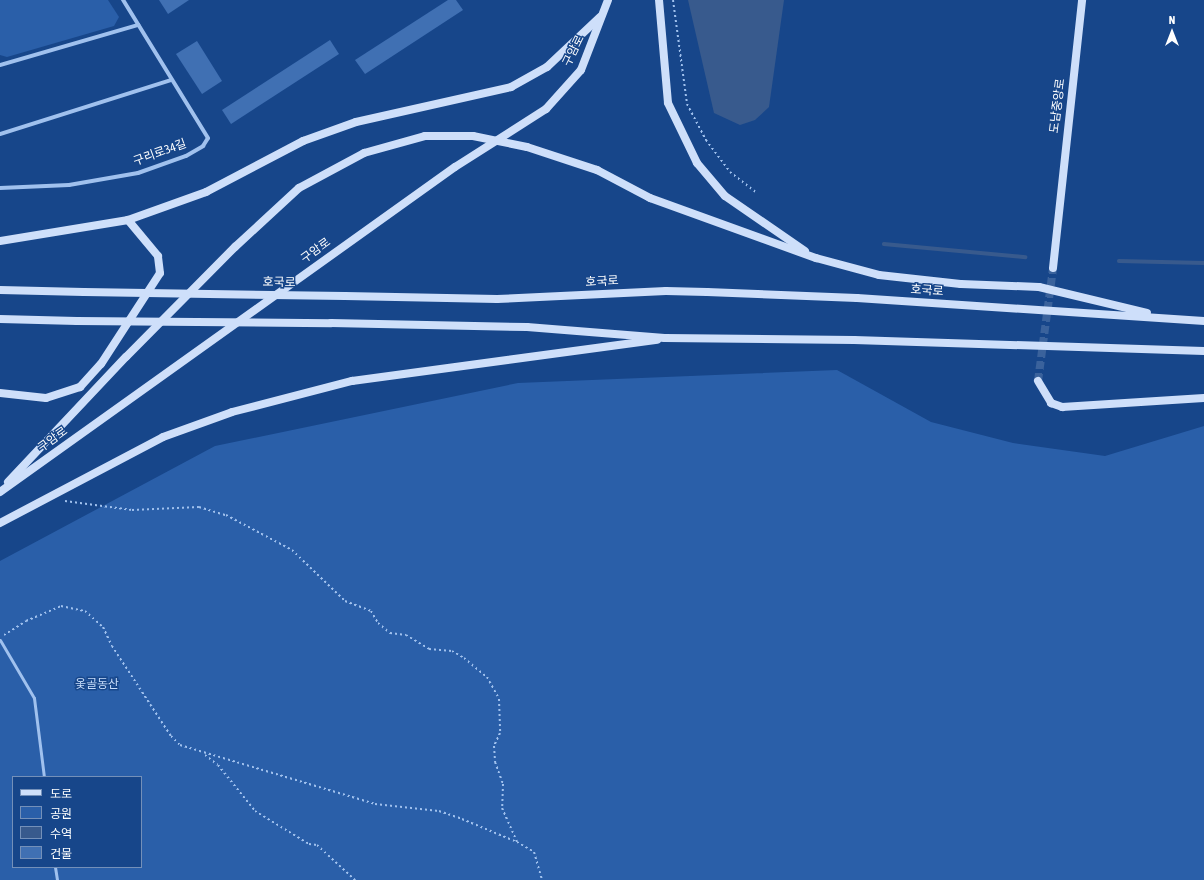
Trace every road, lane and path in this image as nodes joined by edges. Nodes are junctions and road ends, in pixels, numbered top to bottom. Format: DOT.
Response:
graph roads {
  1 [pos="123,0"];
  2 [pos="608,0"];
  3 [pos="659,0"];
  4 [pos="673,0"];
  5 [pos="1082,0"];
  6 [pos="602,15"];
  7 [pos="138,25"];
  8 [pos="0,65"];
  9 [pos="171,80"];
  10 [pos="0,134"];
  11 [pos="0,188"];
  12 [pos="756,192"];
  13 [pos="128,220"];
  14 [pos="0,241"];
  15 [pos="816,258"];
  16 [pos="1053,268"];
  17 [pos="0,290"];
  18 [pos="1169,318"];
  19 [pos="0,319"];
  20 [pos="1204,321"];
  21 [pos="665,338"];
  22 [pos="1204,351"];
  23 [pos="1038,381"];
  24 [pos="0,393"];
  25 [pos="1204,398"];
  26 [pos="0,492"];
  27 [pos="45,499"];
  28 [pos="0,523"];
  29 [pos="0,639"];
  30 [pos="204,753"];
  31 [pos="44,776"];
  32 [pos="517,842"];
  33 [pos="55,868"];
  34 [pos="57,880"];
  35 [pos="355,880"];
  36 [pos="542,880"];
  1 -- 7 [label="street, 구리로34길"];
  2 -- 6 [label="main road, 구암로"];
  3 -- 15 [label="main road"];
  4 -- 12 [label="path"];
  5 -- 16 [label="main road, 도남중앙로"];
  6 -- 13 [label="main road"];
  6 -- 26 [label="main road, 구암로"];
  7 -- 8 [label="street"];
  7 -- 9 [label="street, 구리로34길"];
  9 -- 10 [label="street"];
  9 -- 11 [label="street, 구리로34길"];
  13 -- 14 [label="main road"];
  13 -- 24 [label="main road"];
  15 -- 18 [label="main road"];
  15 -- 26 [label="main road, bridge"];
  17 -- 18 [label="main road, 호국로, bridge"];
  18 -- 20 [label="main road, 호국로"];
  19 -- 21 [label="main road, bridge"];
  21 -- 22 [label="main road"];
  21 -- 27 [label="main road"];
  23 -- 25 [label="main road"];
  27 -- 28 [label="main road"];
  27 -- 32 [label="path"];
  29 -- 30 [label="path"];
  29 -- 31 [label="lane"];
  30 -- 32 [label="path"];
  30 -- 35 [label="path"];
  32 -- 36 [label="path"];
  33 -- 34 [label="lane"];
}
